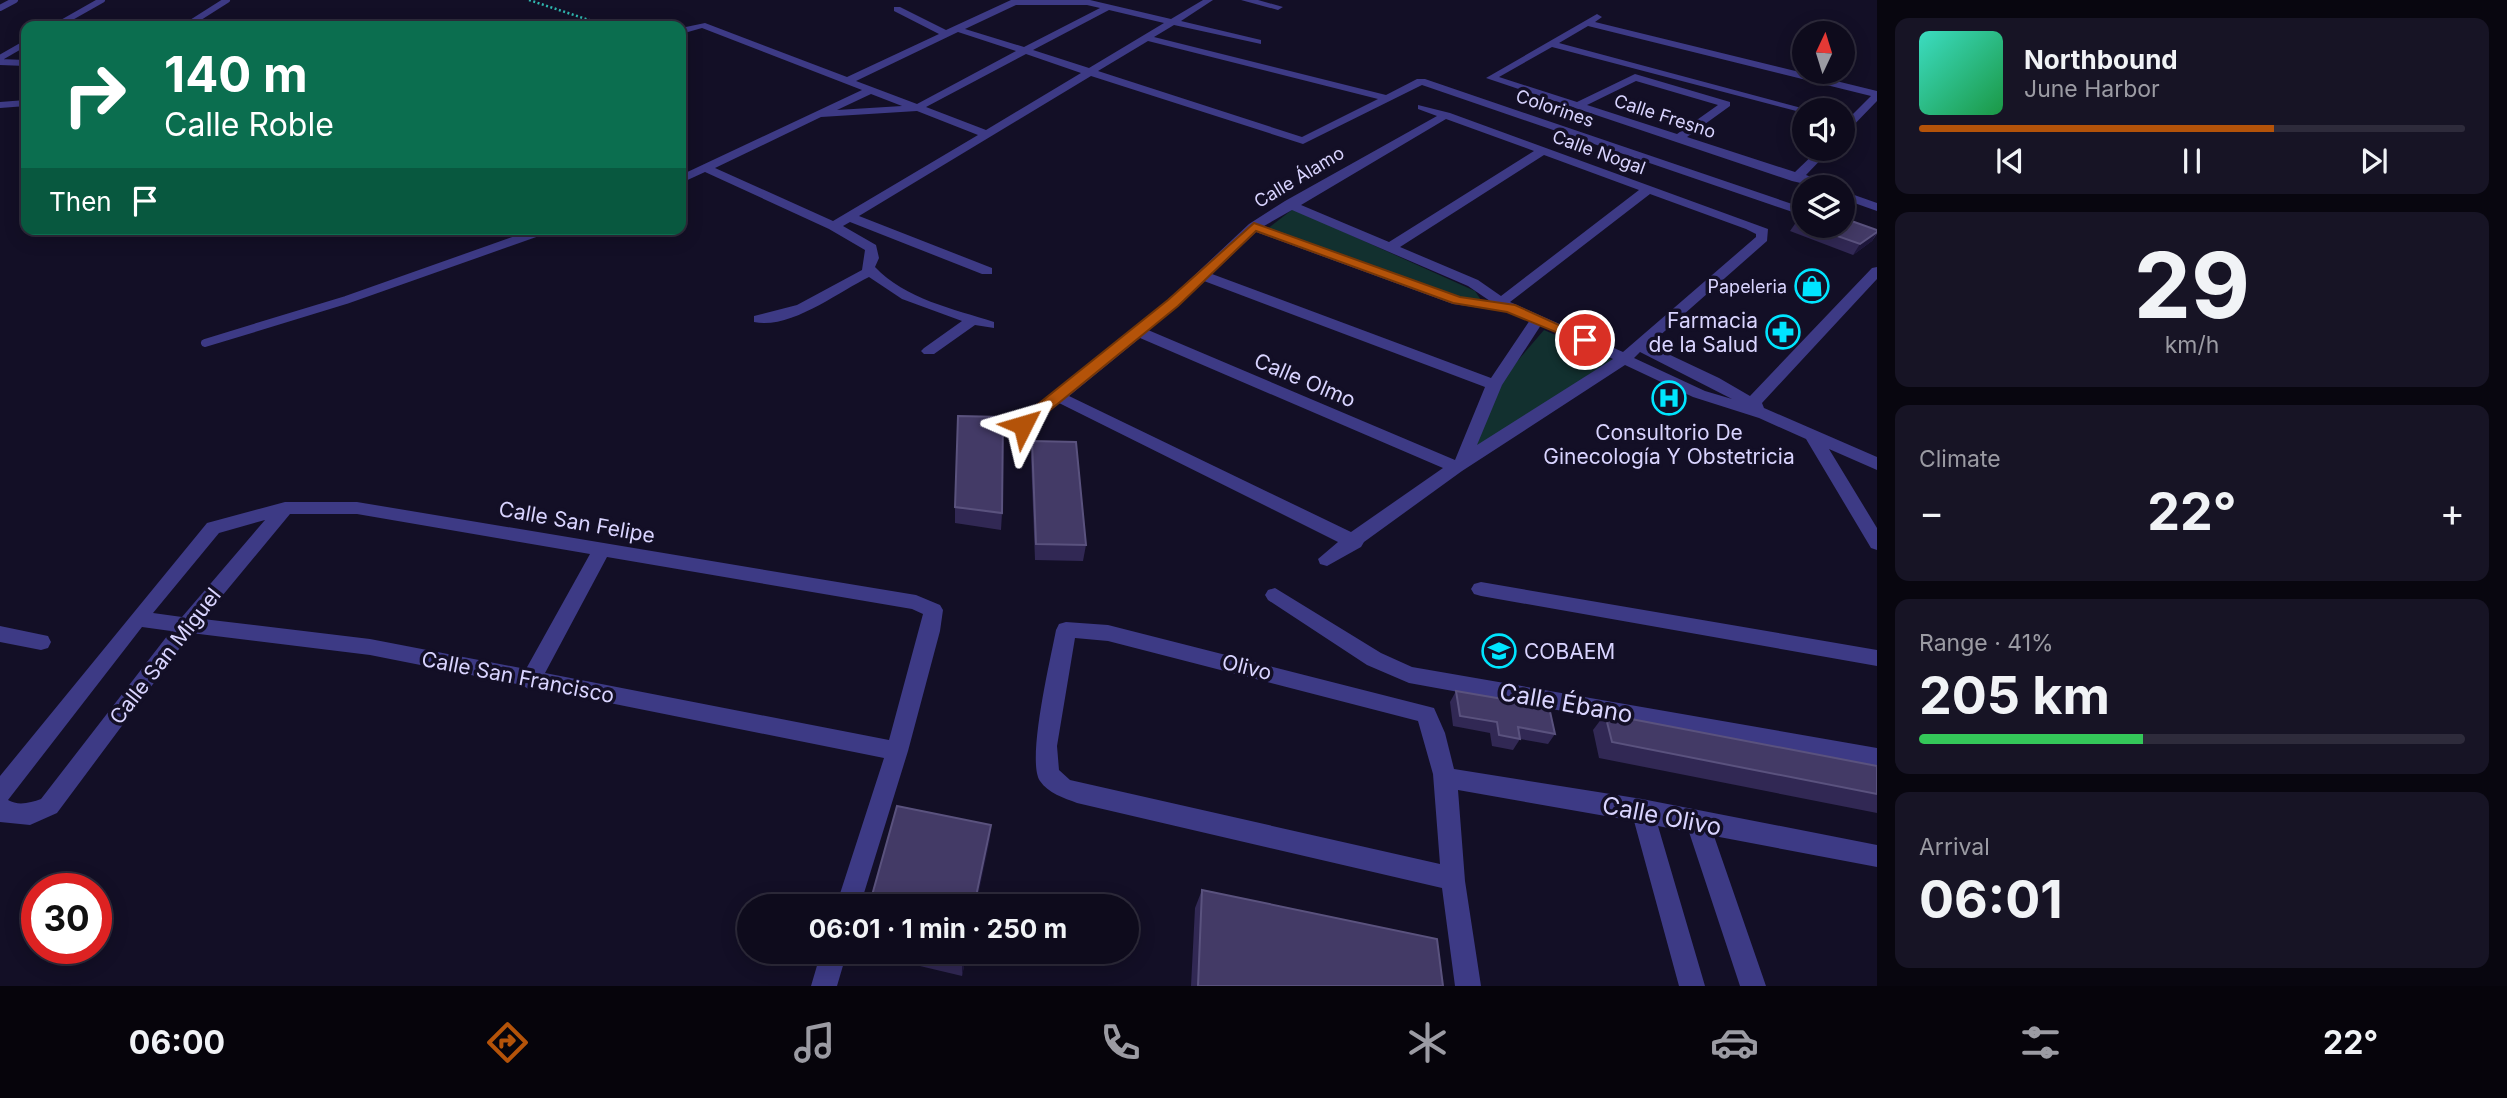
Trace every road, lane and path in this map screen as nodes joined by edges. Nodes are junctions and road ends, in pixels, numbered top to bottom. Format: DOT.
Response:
graph roads {
  1 [pos="15,0"];
  2 [pos="103,0"];
  3 [pos="227,0"];
  4 [pos="529,0"];
  5 [pos="1209,0"];
  6 [pos="1245,0"];
  7 [pos="1088,1"];
  8 [pos="1278,7"];
  9 [pos="0,8"];
  10 [pos="1106,8"];
  11 [pos="897,9"];
  12 [pos="1598,16"];
  13 [pos="65,21"];
  14 [pos="194,21"];
  15 [pos="592,21"];
  16 [pos="1170,23"];
  17 [pos="1588,23"];
  18 [pos="957,29"];
  19 [pos="686,30"];
  20 [pos="946,34"];
  21 [pos="1147,38"];
  22 [pos="1258,42"];
  23 [pos="1552,44"];
  24 [pos="21,46"];
  25 [pos="1027,51"];
  26 [pos="0,60"];
  27 [pos="21,62"];
  28 [pos="1090,72"];
  29 [pos="847,81"];
  30 [pos="870,90"];
  31 [pos="1877,94"];
  32 [pos="1387,98"];
  33 [pos="21,103"];
  34 [pos="0,105"];
  35 [pos="1578,106"];
  36 [pos="1422,107"];
  37 [pos="1792,107"];
  38 [pos="917,108"];
  39 [pos="818,114"];
  40 [pos="1446,115"];
  41 [pos="1855,115"];
  42 [pos="986,134"];
  43 [pos="1678,139"];
  44 [pos="1543,151"];
  45 [pos="1813,161"];
  46 [pos="704,167"];
  47 [pos="1800,175"];
  48 [pos="686,176"];
  49 [pos="1792,176"];
  50 [pos="1648,189"];
  51 [pos="1855,192"];
  52 [pos="1877,198"];
  53 [pos="1855,199"];
  54 [pos="1289,204"];
  55 [pos="1877,207"];
  56 [pos="1792,208"];
  57 [pos="849,217"];
  58 [pos="834,226"];
  59 [pos="1254,227"];
  60 [pos="530,235"];
  61 [pos="1390,247"];
  62 [pos="871,271"];
  63 [pos="987,271"];
  64 [pos="1877,272"];
  65 [pos="1204,276"];
  66 [pos="1503,305"];
  67 [pos="1538,318"];
  68 [pos="759,319"];
  69 [pos="973,320"];
  70 [pos="989,325"];
  71 [pos="1137,331"];
  72 [pos="205,344"];
  73 [pos="1639,346"];
  74 [pos="929,351"];
  75 [pos="1625,358"];
  76 [pos="1494,384"];
  77 [pos="1057,396"];
  78 [pos="1754,409"];
  79 [pos="1023,425"];
  80 [pos="1813,436"];
  81 [pos="1877,464"];
  82 [pos="1458,466"];
  83 [pos="285,508"];
  84 [pos="1355,542"];
  85 [pos="1877,543"];
  86 [pos="601,550"];
  87 [pos="1327,559"];
  88 [pos="1481,589"];
  89 [pos="1275,595"];
  90 [pos="137,619"];
  91 [pos="188,623"];
  92 [pos="0,634"];
  93 [pos="41,642"];
  94 [pos="1877,658"];
  95 [pos="530,681"];
  96 [pos="897,751"];
  97 [pos="1877,758"];
  98 [pos="1446,778"];
  99 [pos="0,793"];
  100 [pos="0,808"];
  101 [pos="1642,810"];
  102 [pos="1698,824"];
  103 [pos="1877,856"];
  104 [pos="1454,879"];
  105 [pos="852,894"];
  106 [pos="830,964"];
  107 [pos="824,986"];
  108 [pos="1468,986"];
  109 [pos="1692,986"];
  110 [pos="1753,986"];
  1 -- 9 [label="lane"];
  2 -- 13 [label="lane"];
  3 -- 14 [label="lane"];
  4 -- 15 [label="path"];
  5 -- 16 [label="street"];
  6 -- 8 [label="street"];
  7 -- 10 [label="street"];
  7 -- 18 [label="street"];
  10 -- 16 [label="street"];
  10 -- 25 [label="street"];
  11 -- 20 [label="street"];
  12 -- 17 [label="street"];
  16 -- 21 [label="street"];
  16 -- 22 [label="street"];
  17 -- 23 [label="street"];
  17 -- 31 [label="street"];
  18 -- 20 [label="street"];
  18 -- 25 [label="street"];
  19 -- 29 [label="street"];
  20 -- 29 [label="street"];
  21 -- 28 [label="street"];
  21 -- 32 [label="street"];
  23 -- 35 [label="street, Calle Fresno"];
  23 -- 37 [label="street"];
  24 -- 26 [label="lane"];
  25 -- 28 [label="street"];
  25 -- 38 [label="street"];
  26 -- 27 [label="lane"];
  28 -- 32 [label="street, Colorines"];
  28 -- 42 [label="street"];
  29 -- 30 [label="street"];
  30 -- 38 [label="street"];
  30 -- 39 [label="street"];
  31 -- 41 [label="street"];
  32 -- 56 [label="street, Colorines"];
  33 -- 34 [label="lane"];
  35 -- 43 [label="street, Calle Fresno"];
  35 -- 43 [label="street"];
  36 -- 40 [label="street, Calle Nogal"];
  38 -- 39 [label="street"];
  38 -- 42 [label="street"];
  39 -- 46 [label="street"];
  40 -- 44 [label="street, Calle Nogal"];
  40 -- 54 [label="street, Calle Álamo"];
  42 -- 57 [label="street"];
  43 -- 49 [label="street, Calle Fresno"];
  44 -- 50 [label="street, Calle Nogal"];
  44 -- 61 [label="street"];
  45 -- 47 [label="street"];
  46 -- 48 [label="street"];
  46 -- 58 [label="street"];
  50 -- 66 [label="street"];
  50 -- 73 [label="street, Calle Nogal"];
  51 -- 52 [label="street"];
  53 -- 55 [label="street"];
  54 -- 59 [label="street, Calle Álamo"];
  54 -- 61 [label="street"];
  57 -- 58 [label="street"];
  57 -- 63 [label="street"];
  58 -- 62 [label="street"];
  59 -- 65 [label="street, Calle Álamo"];
  59 -- 66 [label="street"];
  60 -- 72 [label="lane"];
  61 -- 66 [label="street"];
  62 -- 68 [label="street"];
  62 -- 69 [label="street"];
  64 -- 78 [label="street"];
  65 -- 71 [label="street, Calle Álamo"];
  65 -- 76 [label="street"];
  66 -- 67 [label="street"];
  67 -- 75 [label="street"];
  67 -- 76 [label="street"];
  69 -- 70 [label="street"];
  69 -- 74 [label="street"];
  71 -- 77 [label="street, Calle Álamo"];
  71 -- 82 [label="street, Calle Olmo"];
  73 -- 75 [label="street"];
  73 -- 78 [label="street"];
  75 -- 78 [label="street"];
  75 -- 82 [label="street"];
  76 -- 82 [label="street"];
  77 -- 79 [label="street, Calle Álamo"];
  77 -- 84 [label="street"];
  78 -- 80 [label="street"];
  80 -- 81 [label="street"];
  80 -- 85 [label="street"];
  82 -- 84 [label="street"];
  83 -- 86 [label="street, Calle San Felipe"];
  83 -- 90 [label="street, Calle San Felipe"];
  83 -- 91 [label="street, Calle San Miguel"];
  84 -- 87 [label="street"];
  86 -- 95 [label="street"];
  86 -- 96 [label="street, Calle San Felipe"];
  88 -- 94 [label="street"];
  89 -- 97 [label="street, Calle Ébano"];
  90 -- 91 [label="street, Calle San Francisco"];
  90 -- 99 [label="street"];
  91 -- 95 [label="street, Calle San Francisco"];
  91 -- 100 [label="street, Calle San Miguel"];
  92 -- 93 [label="street"];
  95 -- 96 [label="street, Calle San Francisco"];
  96 -- 105 [label="street"];
  98 -- 101 [label="street, Calle Olivo"];
  98 -- 104 [label="street"];
  98 -- 104 [label="street, Olivo"];
  101 -- 102 [label="street, Calle Olivo"];
  101 -- 109 [label="street"];
  102 -- 103 [label="street, Calle Olivo"];
  102 -- 110 [label="street"];
  104 -- 108 [label="street"];
  106 -- 107 [label="street"];
}
